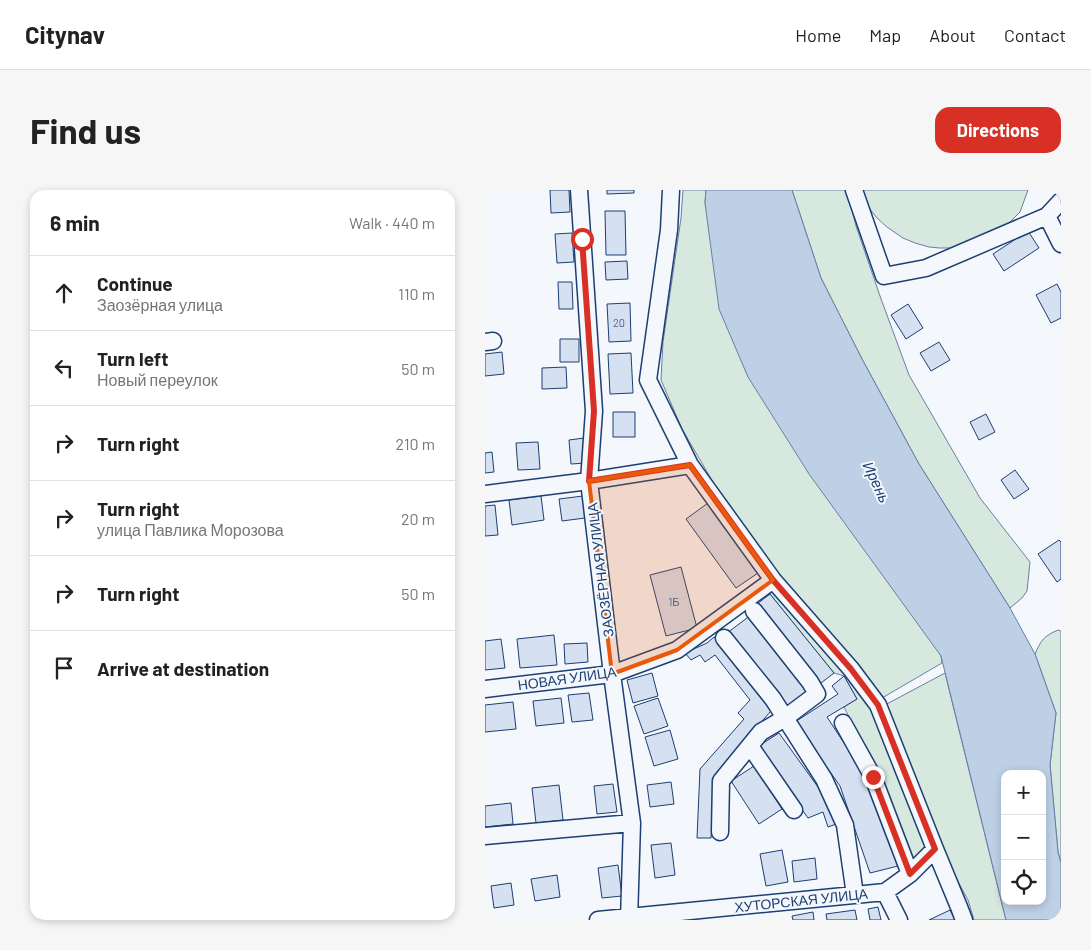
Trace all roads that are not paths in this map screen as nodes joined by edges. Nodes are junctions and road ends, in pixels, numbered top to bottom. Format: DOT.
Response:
graph roads {
  1 [pos="579,190"];
  2 [pos="671,190"];
  3 [pos="854,190"];
  4 [pos="1061,201"];
  5 [pos="1047,216"];
  6 [pos="1061,244"];
  7 [pos="690,465"];
  8 [pos="589,481"];
  9 [pos="485,494"];
  10 [pos="773,580"];
  11 [pos="754,611"];
  12 [pos="724,638"];
  13 [pos="612,674"];
  14 [pos="485,690"];
  15 [pos="785,718"];
  16 [pos="843,723"];
  17 [pos="750,746"];
  18 [pos="794,810"];
  19 [pos="632,823"];
  20 [pos="720,832"];
  21 [pos="485,836"];
  22 [pos="935,849"];
  23 [pos="910,874"];
  24 [pos="885,892"];
  25 [pos="855,895"];
  26 [pos="629,918"];
  27 [pos="598,920"];
  28 [pos="899,920"];
  29 [pos="964,920"];
  1 -- 8 [label="street, ЗАОЗЁРНАЯ УЛИЦА"];
  2 -- 7 [label="street"];
  3 -- 5 [label="street"];
  4 -- 5 [label="street"];
  5 -- 6 [label="street"];
  7 -- 8 [label="street"];
  7 -- 10 [label="street"];
  8 -- 9 [label="street"];
  8 -- 13 [label="street, ЗАОЗЁРНАЯ УЛИЦА"];
  10 -- 13 [label="street, НОВАЯ УЛИЦА"];
  10 -- 22 [label="street"];
  11 -- 15 [label="street"];
  12 -- 15 [label="street"];
  13 -- 14 [label="street, НОВАЯ УЛИЦА"];
  13 -- 19 [label="street, ЗАОЗЁРНАЯ УЛИЦА"];
  15 -- 17 [label="street"];
  15 -- 25 [label="street"];
  16 -- 23 [label="street"];
  17 -- 18 [label="street"];
  17 -- 20 [label="street"];
  19 -- 21 [label="street"];
  19 -- 26 [label="street, ЗАОЗЁРНАЯ УЛИЦА"];
  22 -- 23 [label="street"];
  22 -- 29 [label="street"];
  23 -- 24 [label="street"];
  24 -- 25 [label="street, ХУТОРСКАЯ УЛИЦА"];
  24 -- 28 [label="street"];
  25 -- 26 [label="street, ХУТОРСКАЯ УЛИЦА"];
  26 -- 27 [label="street, ХУТОРСКАЯ УЛИЦА"];
}
